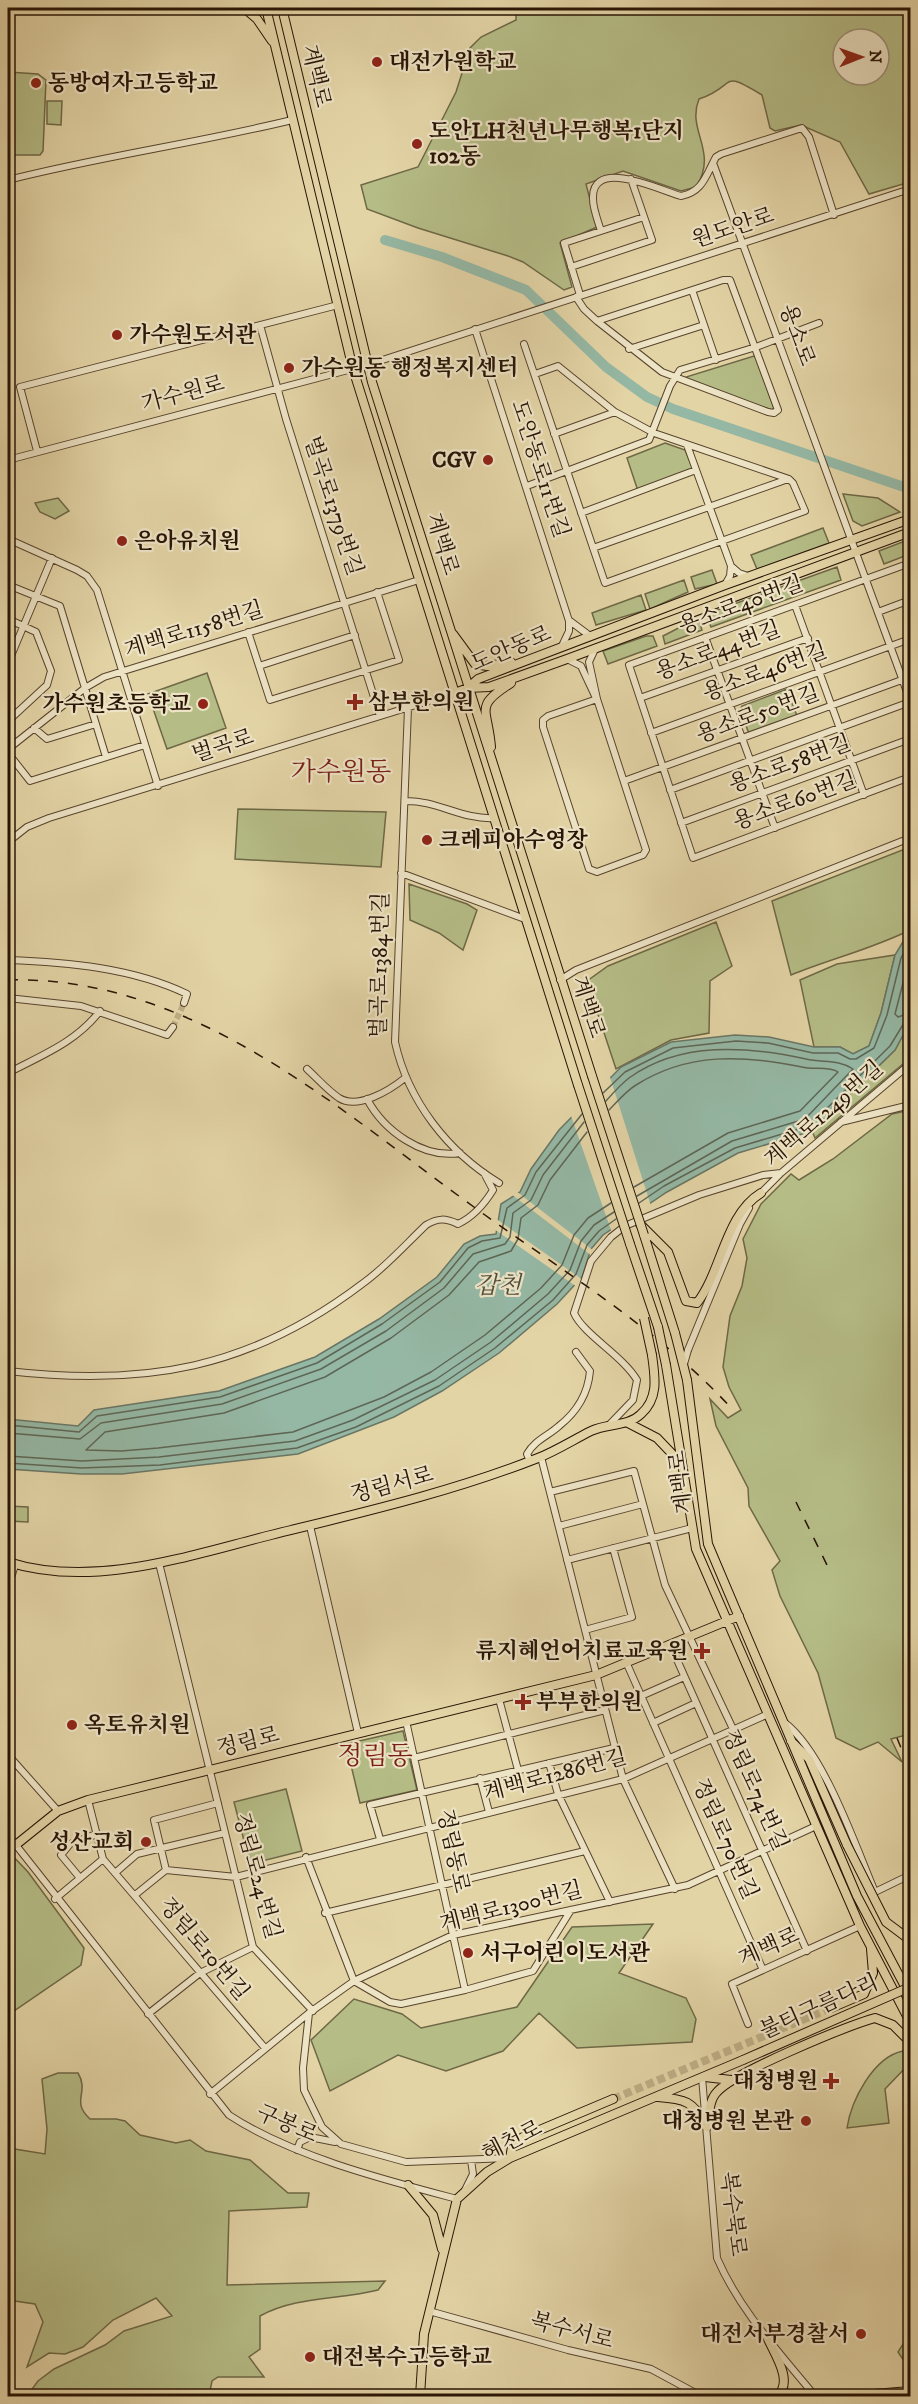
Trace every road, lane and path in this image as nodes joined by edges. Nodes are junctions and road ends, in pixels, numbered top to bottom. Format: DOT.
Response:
graph roads {
  1 [pos="244,8"];
  2 [pos="266,8"];
  3 [pos="282,8"];
  4 [pos="275,46"];
  5 [pos="292,120"];
  6 [pos="713,163"];
  7 [pos="632,179"];
  8 [pos="8,180"];
  9 [pos="910,189"];
  10 [pos="834,215"];
  11 [pos="644,217"];
  12 [pos="601,231"];
  13 [pos="743,244"];
  14 [pos="571,267"];
  15 [pos="692,290"];
  16 [pos="578,296"];
  17 [pos="338,304"];
  18 [pos="597,321"];
  19 [pos="819,323"];
  20 [pos="260,325"];
  21 [pos="704,325"];
  22 [pos="475,329"];
  23 [pos="779,339"];
  24 [pos="524,344"];
  25 [pos="756,347"];
  26 [pos="629,349"];
  27 [pos="716,360"];
  28 [pos="367,364"];
  29 [pos="353,369"];
  30 [pos="534,375"];
  31 [pos="675,378"];
  32 [pos="276,387"];
  33 [pos="615,412"];
  34 [pos="654,433"];
  35 [pos="554,434"];
  36 [pos="687,445"];
  37 [pos="38,451"];
  38 [pos="8,460"];
  39 [pos="696,470"];
  40 [pos="566,472"];
  41 [pos="789,479"];
  42 [pos="527,486"];
  43 [pos="709,506"];
  44 [pos="581,513"];
  45 [pos="910,519"];
  46 [pos="910,532"];
  47 [pos="8,538"];
  48 [pos="722,541"];
  49 [pos="851,541"];
  50 [pos="593,549"];
  51 [pos="856,553"];
  52 [pos="51,558"];
  53 [pos="910,563"];
  54 [pos="731,566"];
  55 [pos="750,576"];
  56 [pos="866,579"];
  57 [pos="419,580"];
  58 [pos="8,585"];
  59 [pos="725,585"];
  60 [pos="377,592"];
  61 [pos="36,596"];
  62 [pos="910,600"];
  63 [pos="344,602"];
  64 [pos="795,605"];
  65 [pos="878,612"];
  66 [pos="8,619"];
  67 [pos="569,621"];
  68 [pos="23,626"];
  69 [pos="449,629"];
  70 [pos="248,632"];
  71 [pos="355,635"];
  72 [pos="590,636"];
  73 [pos="705,637"];
  74 [pos="808,638"];
  75 [pos="910,639"];
  76 [pos="562,646"];
  77 [pos="890,646"];
  78 [pos="595,649"];
  79 [pos="567,659"];
  80 [pos="526,661"];
  81 [pos="8,663"];
  82 [pos="259,666"];
  83 [pos="122,670"];
  84 [pos="717,670"];
  85 [pos="366,671"];
  86 [pos="820,671"];
  87 [pos="518,676"];
  88 [pos="910,677"];
  89 [pos="903,680"];
  90 [pos="85,687"];
  91 [pos="468,688"];
  92 [pos="455,693"];
  93 [pos="640,698"];
  94 [pos="597,699"];
  95 [pos="910,701"];
  96 [pos="730,704"];
  97 [pos="832,706"];
  98 [pos="408,708"];
  99 [pos="380,716"];
  100 [pos="8,721"];
  101 [pos="96,724"];
  102 [pos="34,728"];
  103 [pos="840,728"];
  104 [pos="651,733"];
  105 [pos="742,738"];
  106 [pos="910,739"];
  107 [pos="145,745"];
  108 [pos="8,751"];
  109 [pos="106,757"];
  110 [pos="492,759"];
  111 [pos="750,761"];
  112 [pos="852,761"];
  113 [pos="663,767"];
  114 [pos="910,777"];
  115 [pos="624,781"];
  116 [pos="158,786"];
  117 [pos="670,790"];
  118 [pos="762,794"];
  119 [pos="864,795"];
  120 [pos="405,801"];
  121 [pos="494,818"];
  122 [pos="681,823"];
  123 [pos="775,828"];
  124 [pos="910,838"];
  125 [pos="8,842"];
  126 [pos="401,873"];
  127 [pos="525,919"];
  128 [pos="8,960"];
  129 [pos="560,980"];
  130 [pos="8,998"];
  131 [pos="184,1003"];
  132 [pos="100,1011"];
  133 [pos="173,1027"];
  134 [pos="910,1064"];
  135 [pos="307,1069"];
  136 [pos="8,1073"];
  137 [pos="405,1078"];
  138 [pos="367,1099"];
  139 [pos="910,1105"];
  140 [pos="840,1122"];
  141 [pos="460,1153"];
  142 [pos="484,1173"];
  143 [pos="781,1173"];
  144 [pos="499,1182"];
  145 [pos="761,1193"];
  146 [pos="646,1234"];
  147 [pos="650,1302"];
  148 [pos="576,1352"];
  149 [pos="684,1364"];
  150 [pos="8,1371"];
  151 [pos="628,1423"];
  152 [pos="610,1424"];
  153 [pos="541,1457"];
  154 [pos="530,1461"];
  155 [pos="681,1463"];
  156 [pos="550,1492"];
  157 [pos="643,1504"];
  158 [pos="310,1526"];
  159 [pos="558,1526"];
  160 [pos="692,1528"];
  161 [pos="653,1538"];
  162 [pos="614,1548"];
  163 [pos="567,1560"];
  164 [pos="11,1563"];
  165 [pos="159,1563"];
  166 [pos="8,1587"];
  167 [pos="739,1616"];
  168 [pos="726,1621"];
  169 [pos="585,1630"];
  170 [pos="689,1636"];
  171 [pos="670,1644"];
  172 [pos="627,1664"];
  173 [pos="596,1676"];
  174 [pos="684,1677"];
  175 [pos="641,1696"];
  176 [pos="499,1699"];
  177 [pos="696,1703"];
  178 [pos="605,1710"];
  179 [pos="766,1715"];
  180 [pos="782,1720"];
  181 [pos="406,1721"];
  182 [pos="653,1724"];
  183 [pos="733,1730"];
  184 [pos="358,1733"];
  185 [pos="508,1735"];
  186 [pos="788,1737"];
  187 [pos="712,1739"];
  188 [pos="614,1748"];
  189 [pos="8,1755"];
  190 [pos="414,1758"];
  191 [pos="669,1758"];
  192 [pos="549,1763"];
  193 [pos="210,1770"];
  194 [pos="518,1770"];
  195 [pos="480,1778"];
  196 [pos="622,1779"];
  197 [pos="421,1791"];
  198 [pos="558,1794"];
  199 [pos="88,1800"];
  200 [pos="218,1803"];
  201 [pos="58,1811"];
  202 [pos="489,1812"];
  203 [pos="429,1826"];
  204 [pos="816,1826"];
  205 [pos="225,1833"];
  206 [pos="96,1834"];
  207 [pos="8,1835"];
  208 [pos="380,1839"];
  209 [pos="17,1844"];
  210 [pos="850,1844"];
  211 [pos="160,1848"];
  212 [pos="585,1851"];
  213 [pos="762,1851"];
  214 [pos="306,1857"];
  215 [pos="103,1859"];
  216 [pos="166,1870"];
  217 [pos="719,1870"];
  218 [pos="115,1873"];
  219 [pos="910,1875"];
  220 [pos="236,1877"];
  221 [pos="80,1878"];
  222 [pos="442,1885"];
  223 [pos="675,1889"];
  224 [pos="875,1892"];
  225 [pos="135,1895"];
  226 [pos="857,1896"];
  227 [pos="55,1899"];
  228 [pos="610,1902"];
  229 [pos="571,1910"];
  230 [pos="325,1913"];
  231 [pos="867,1916"];
  232 [pos="860,1926"];
  233 [pos="453,1935"];
  234 [pos="910,1940"];
  235 [pos="871,1946"];
  236 [pos="253,1947"];
  237 [pos="807,1951"];
  238 [pos="763,1970"];
  239 [pos="200,1973"];
  240 [pos="354,1981"];
  241 [pos="910,1987"];
  242 [pos="465,1990"];
  243 [pos="910,1996"];
  244 [pos="831,2008"];
  245 [pos="311,2012"];
  246 [pos="148,2014"];
  247 [pos="910,2022"];
  248 [pos="748,2024"];
  249 [pos="910,2042"];
  250 [pos="265,2048"];
  251 [pos="743,2060"];
  252 [pos="702,2077"];
  253 [pos="731,2080"];
  254 [pos="210,2094"];
  255 [pos="654,2097"];
  256 [pos="613,2099"];
  257 [pos="707,2127"];
  258 [pos="341,2144"];
  259 [pos="297,2150"];
  260 [pos="510,2157"];
  261 [pos="471,2160"];
  262 [pos="408,2185"];
  263 [pos="460,2196"];
  264 [pos="443,2251"];
  265 [pos="429,2311"];
  266 [pos="768,2339"];
  267 [pos="910,2391"];
  268 [pos="420,2397"];
  269 [pos="701,2397"];
  270 [pos="777,2397"];
  271 [pos="815,2397"];
  272 [pos="850,2397"];
  1 -- 4 [label="main road"];
  2 -- 4 [label="main road, 계백로"];
  3 -- 28 [label="main road, 계백로"];
  4 -- 5 [label="main road, 계백로"];
  5 -- 8 [label="street"];
  5 -- 17 [label="main road, 계백로"];
  6 -- 7 [label="street"];
  6 -- 10 [label="street"];
  6 -- 13 [label="street, 용소로"];
  7 -- 11 [label="street"];
  7 -- 12 [label="street"];
  9 -- 10 [label="street, 원도안로"];
  10 -- 13 [label="street, 원도안로"];
  11 -- 12 [label="street"];
  11 -- 14 [label="street"];
  12 -- 14 [label="street"];
  13 -- 16 [label="street, 원도안로"];
  13 -- 23 [label="street, 용소로"];
  14 -- 16 [label="street"];
  15 -- 18 [label="street"];
  15 -- 21 [label="street"];
  15 -- 25 [label="street"];
  16 -- 18 [label="street"];
  16 -- 22 [label="street, 원도안로"];
  17 -- 20 [label="street"];
  17 -- 29 [label="main road, 계백로"];
  18 -- 26 [label="street"];
  19 -- 23 [label="street"];
  20 -- 32 [label="street, 벌곡로1379번길"];
  20 -- 37 [label="street"];
  21 -- 26 [label="street"];
  21 -- 27 [label="street"];
  22 -- 28 [label="street"];
  22 -- 42 [label="street, 도안동로11번길"];
  23 -- 25 [label="street"];
  23 -- 49 [label="street, 용소로"];
  24 -- 30 [label="street"];
  25 -- 27 [label="street"];
  25 -- 31 [label="street"];
  26 -- 31 [label="street"];
  27 -- 31 [label="street"];
  28 -- 29 [label="street, 가수원로"];
  28 -- 69 [label="main road, 계백로"];
  29 -- 32 [label="street, 가수원로"];
  29 -- 57 [label="main road, 계백로"];
  30 -- 33 [label="street"];
  30 -- 35 [label="street"];
  31 -- 34 [label="street"];
  32 -- 37 [label="street, 가수원로"];
  32 -- 63 [label="street, 벌곡로1379번길"];
  33 -- 34 [label="street"];
  33 -- 35 [label="street"];
  34 -- 36 [label="street"];
  34 -- 40 [label="street"];
  35 -- 40 [label="street"];
  36 -- 39 [label="street"];
  36 -- 41 [label="street"];
  37 -- 38 [label="street, 가수원로"];
  39 -- 43 [label="street"];
  39 -- 44 [label="street"];
  40 -- 42 [label="street"];
  40 -- 44 [label="street"];
  41 -- 43 [label="street"];
  41 -- 48 [label="street"];
  42 -- 67 [label="street, 도안동로11번길"];
  43 -- 48 [label="street"];
  43 -- 50 [label="street"];
  44 -- 50 [label="street"];
  45 -- 49 [label="main road, 도안동로"];
  46 -- 51 [label="main road, 도안동로"];
  47 -- 52 [label="street"];
  48 -- 50 [label="street"];
  48 -- 54 [label="street"];
  49 -- 51 [label="street"];
  49 -- 55 [label="main road, 도안동로"];
  51 -- 56 [label="street"];
  51 -- 78 [label="main road, 도안동로"];
  52 -- 61 [label="street"];
  52 -- 83 [label="street"];
  53 -- 56 [label="street, 용소로40번길"];
  54 -- 55 [label="street"];
  54 -- 59 [label="street"];
  55 -- 59 [label="main road, 도안동로"];
  56 -- 64 [label="street, 용소로40번길"];
  56 -- 65 [label="street"];
  57 -- 60 [label="street, 계백로1158번길"];
  57 -- 92 [label="main road, 계백로"];
  58 -- 61 [label="street"];
  59 -- 72 [label="main road, 도안동로"];
  60 -- 63 [label="street, 계백로1158번길"];
  60 -- 85 [label="street"];
  61 -- 68 [label="street"];
  61 -- 90 [label="street"];
  62 -- 65 [label="street"];
  63 -- 70 [label="street, 계백로1158번길"];
  63 -- 71 [label="street, 벌곡로1379번길"];
  64 -- 73 [label="street, 용소로40번길"];
  64 -- 74 [label="street"];
  65 -- 77 [label="street"];
  66 -- 68 [label="street"];
  67 -- 72 [label="street"];
  67 -- 76 [label="street"];
  68 -- 81 [label="street"];
  68 -- 100 [label="street"];
  69 -- 80 [label="main road"];
  69 -- 91 [label="main road, 계백로"];
  70 -- 82 [label="street, 벌곡로"];
  70 -- 83 [label="street, 계백로1158번길"];
  71 -- 82 [label="street"];
  71 -- 85 [label="street, 벌곡로1379번길"];
  72 -- 76 [label="main road, 도안동로"];
  73 -- 84 [label="street"];
  73 -- 93 [label="street, 용소로40번길"];
  74 -- 84 [label="street, 용소로44번길"];
  74 -- 86 [label="street"];
  75 -- 77 [label="street"];
  76 -- 80 [label="main road, 도안동로"];
  77 -- 86 [label="street, 용소로46번길"];
  77 -- 89 [label="street"];
  78 -- 79 [label="main road, 도안동로"];
  78 -- 94 [label="street"];
  79 -- 87 [label="main road, 도안동로"];
  79 -- 94 [label="street"];
  80 -- 91 [label="main road, 도안동로"];
  82 -- 85 [label="street, 벌곡로"];
  83 -- 90 [label="street, 계백로1158번길"];
  83 -- 107 [label="street"];
  84 -- 93 [label="street, 용소로44번길"];
  84 -- 96 [label="street"];
  85 -- 99 [label="street, 벌곡로1379번길"];
  86 -- 96 [label="street, 용소로46번길"];
  86 -- 97 [label="street"];
  87 -- 91 [label="main road, 도안동로"];
  87 -- 110 [label="main road"];
  88 -- 89 [label="street, 용소로50번길"];
  89 -- 95 [label="street"];
  89 -- 97 [label="street, 용소로50번길"];
  90 -- 101 [label="street"];
  90 -- 102 [label="street, 계백로1158번길"];
  91 -- 92 [label="main road"];
  91 -- 110 [label="main road, 계백로"];
  92 -- 98 [label="street, 벌곡로"];
  92 -- 121 [label="main road, 계백로"];
  93 -- 104 [label="street"];
  94 -- 115 [label="street"];
  94 -- 115 [label="street"];
  95 -- 103 [label="street"];
  96 -- 104 [label="street, 용소로46번길"];
  96 -- 105 [label="street"];
  97 -- 103 [label="street"];
  97 -- 105 [label="street, 용소로50번길"];
  98 -- 99 [label="street, 벌곡로"];
  98 -- 120 [label="street, 벌곡로1384번길"];
  99 -- 116 [label="street, 벌곡로"];
  101 -- 102 [label="street"];
  101 -- 109 [label="street"];
  102 -- 108 [label="street, 계백로1158번길"];
  103 -- 111 [label="street"];
  103 -- 112 [label="street"];
  104 -- 113 [label="street"];
  105 -- 111 [label="street"];
  105 -- 113 [label="street, 용소로50번길"];
  106 -- 112 [label="street, 용소로58번길"];
  107 -- 109 [label="street"];
  107 -- 116 [label="street"];
  108 -- 109 [label="street"];
  110 -- 129 [label="main road, 계백로"];
  111 -- 117 [label="street"];
  111 -- 118 [label="street"];
  112 -- 118 [label="street, 용소로58번길"];
  112 -- 119 [label="street"];
  113 -- 115 [label="street, 용소로50번길"];
  113 -- 117 [label="street"];
  114 -- 119 [label="street, 용소로60번길"];
  116 -- 125 [label="street, 벌곡로"];
  117 -- 122 [label="street"];
  118 -- 122 [label="street, 용소로58번길"];
  118 -- 123 [label="street"];
  119 -- 123 [label="street, 용소로60번길"];
  120 -- 121 [label="street"];
  120 -- 126 [label="street, 벌곡로1384번길"];
  121 -- 127 [label="main road, 계백로"];
  122 -- 123 [label="street, 용소로60번길"];
  124 -- 129 [label="street"];
  126 -- 127 [label="street"];
  126 -- 137 [label="street, 벌곡로1384번길"];
  127 -- 147 [label="main road, 계백로, bridge"];
  128 -- 131 [label="street"];
  129 -- 146 [label="main road, 계백로, bridge"];
  130 -- 132 [label="street"];
  132 -- 133 [label="street"];
  132 -- 136 [label="street"];
  134 -- 140 [label="street, 계백로1249번길"];
  135 -- 138 [label="street"];
  137 -- 138 [label="street"];
  137 -- 141 [label="street, 벌곡로1384번길"];
  138 -- 141 [label="street"];
  139 -- 140 [label="street"];
  140 -- 143 [label="street, 계백로1249번길"];
  141 -- 142 [label="street, 벌곡로1384번길"];
  142 -- 144 [label="street, 벌곡로1384번길"];
  142 -- 150 [label="street"];
  143 -- 145 [label="street, 계백로1249번길"];
  143 -- 152 [label="street"];
  145 -- 146 [label="main road"];
  145 -- 149 [label="street, 계백로1249번길, bridge"];
  146 -- 149 [label="main road, 계백로, bridge"];
  147 -- 151 [label="main road, bridge"];
  147 -- 155 [label="main road, 계백로, bridge"];
  148 -- 154 [label="street"];
  149 -- 167 [label="main road, 계백로, bridge"];
  151 -- 152 [label="main road, 정림서로"];
  151 -- 155 [label="main road"];
  152 -- 153 [label="main road, 정림서로"];
  153 -- 154 [label="main road, 정림서로"];
  153 -- 156 [label="street"];
  154 -- 158 [label="main road, 정림서로"];
  155 -- 160 [label="main road, 계백로"];
  156 -- 157 [label="street"];
  156 -- 159 [label="street"];
  157 -- 159 [label="street"];
  157 -- 161 [label="street"];
  158 -- 165 [label="main road, 정림서로"];
  158 -- 184 [label="street"];
  159 -- 163 [label="street"];
  160 -- 161 [label="street, 계백로"];
  160 -- 168 [label="main road, 계백로"];
  161 -- 162 [label="street, 계백로"];
  161 -- 170 [label="street"];
  162 -- 163 [label="street, 계백로"];
  162 -- 169 [label="street"];
  163 -- 169 [label="street"];
  164 -- 165 [label="main road, 정림서로"];
  164 -- 166 [label="street"];
  165 -- 193 [label="street"];
  167 -- 168 [label="main road, 정림로"];
  167 -- 180 [label="main road, 계백로"];
  168 -- 170 [label="main road, 정림로"];
  168 -- 179 [label="main road, 계백로"];
  169 -- 173 [label="street"];
  170 -- 171 [label="main road, 정림로"];
  170 -- 183 [label="street"];
  171 -- 172 [label="main road, 정림로"];
  171 -- 174 [label="street, 정림로74번길"];
  172 -- 173 [label="main road, 정림로"];
  172 -- 175 [label="street, 정림로70번길"];
  173 -- 176 [label="main road, 정림로"];
  173 -- 178 [label="street"];
  174 -- 175 [label="street"];
  174 -- 177 [label="street, 정림로74번길"];
  175 -- 182 [label="street, 정림로70번길"];
  176 -- 181 [label="main road, 정림로"];
  176 -- 185 [label="street"];
  177 -- 182 [label="street"];
  177 -- 187 [label="street, 정림로74번길"];
  178 -- 185 [label="street"];
  178 -- 188 [label="street"];
  179 -- 183 [label="street, 계백로1286번길"];
  179 -- 204 [label="main road, 계백로"];
  180 -- 186 [label="main road, 계백로"];
  180 -- 210 [label="street"];
  181 -- 184 [label="main road, 정림로"];
  181 -- 190 [label="street, 정림동로"];
  182 -- 191 [label="street, 정림로70번길"];
  183 -- 187 [label="street, 계백로1286번길"];
  184 -- 193 [label="main road, 정림로"];
  185 -- 190 [label="street"];
  185 -- 194 [label="street"];
  186 -- 210 [label="main road"];
  186 -- 226 [label="main road, 계백로"];
  187 -- 191 [label="street, 계백로1286번길"];
  187 -- 213 [label="street, 정림로74번길"];
  188 -- 192 [label="street"];
  188 -- 196 [label="street"];
  189 -- 201 [label="street"];
  190 -- 197 [label="street, 정림동로"];
  191 -- 196 [label="street, 계백로1286번길"];
  191 -- 217 [label="street, 정림로70번길"];
  192 -- 194 [label="street"];
  192 -- 198 [label="street"];
  193 -- 199 [label="main road, 정림로"];
  193 -- 200 [label="street, 정림로24번길"];
  194 -- 195 [label="street"];
  195 -- 197 [label="street"];
  195 -- 202 [label="street"];
  196 -- 198 [label="street, 계백로1286번길"];
  196 -- 223 [label="street"];
  197 -- 203 [label="street, 정림동로"];
  197 -- 208 [label="street, 정림동로"];
  198 -- 202 [label="street, 계백로1286번길"];
  198 -- 212 [label="street"];
  199 -- 201 [label="main road, 정림로"];
  199 -- 206 [label="street, 정림로10번길"];
  200 -- 205 [label="street, 정림로24번길"];
  200 -- 211 [label="street, 정림로24번길"];
  201 -- 209 [label="main road, 정림로"];
  202 -- 203 [label="street, 계백로1286번길"];
  203 -- 208 [label="street, 계백로1286번길"];
  203 -- 222 [label="street, 정림동로"];
  204 -- 213 [label="street, 계백로1300번길"];
  204 -- 232 [label="main road, 계백로"];
  205 -- 211 [label="street"];
  205 -- 220 [label="street, 정림로24번길"];
  206 -- 215 [label="street, 정림로10번길"];
  206 -- 221 [label="street"];
  207 -- 209 [label="street, 구봉로"];
  208 -- 214 [label="street, 계백로1286번길"];
  209 -- 227 [label="street, 구봉로"];
  210 -- 224 [label="street"];
  210 -- 234 [label="main road, bridge"];
  211 -- 216 [label="street"];
  211 -- 218 [label="street"];
  212 -- 222 [label="street"];
  212 -- 228 [label="street"];
  213 -- 217 [label="street, 계백로1300번길"];
  213 -- 237 [label="street, 정림로74번길"];
  214 -- 220 [label="street, 계백로1286번길"];
  214 -- 230 [label="street"];
  215 -- 218 [label="street, 정림로10번길"];
  215 -- 221 [label="street"];
  216 -- 220 [label="street, 계백로1286번길"];
  216 -- 225 [label="street"];
  217 -- 223 [label="street, 계백로1300번길"];
  217 -- 238 [label="street, 정림로70번길"];
  218 -- 225 [label="street, 정림로10번길"];
  219 -- 224 [label="street"];
  220 -- 236 [label="street, 정림로24번길"];
  221 -- 227 [label="street"];
  222 -- 230 [label="street"];
  222 -- 233 [label="street, 정림동로"];
  223 -- 228 [label="street, 계백로1300번길"];
  224 -- 226 [label="main road"];
  224 -- 231 [label="main road"];
  225 -- 239 [label="street, 정림로10번길"];
  226 -- 231 [label="main road, 계백로"];
  227 -- 246 [label="street, 구봉로"];
  228 -- 229 [label="street, 계백로1300번길"];
  229 -- 233 [label="street, 계백로1300번길"];
  229 -- 242 [label="street"];
  230 -- 240 [label="street"];
  231 -- 243 [label="main road, 계백로"];
  232 -- 235 [label="main road, 계백로"];
  232 -- 237 [label="street, 계백로"];
  233 -- 240 [label="street, 계백로1300번길"];
  233 -- 242 [label="street, 정림동로"];
  235 -- 244 [label="main road"];
  235 -- 247 [label="main road, 계백로"];
  236 -- 239 [label="street"];
  236 -- 245 [label="street, 정림로24번길"];
  237 -- 238 [label="street, 계백로"];
  238 -- 248 [label="street, 계백로"];
  239 -- 246 [label="street"];
  239 -- 250 [label="street, 정림로10번길"];
  240 -- 242 [label="street"];
  240 -- 245 [label="street, 계백로1300번길"];
  241 -- 251 [label="main road, 불티구름다리, bridge"];
  245 -- 250 [label="street, 계백로1300번길"];
  245 -- 258 [label="street"];
  246 -- 254 [label="street, 구봉로"];
  249 -- 253 [label="main road"];
  250 -- 254 [label="street, 계백로1300번길"];
  251 -- 252 [label="main road, 혜천로"];
  252 -- 253 [label="main road"];
  252 -- 255 [label="main road, 혜천로"];
  252 -- 257 [label="street, 복수북로"];
  253 -- 257 [label="main road"];
  254 -- 259 [label="street, 구봉로"];
  255 -- 257 [label="main road"];
  255 -- 260 [label="main road, 혜천로"];
  256 -- 260 [label="main road"];
  257 -- 266 [label="street, 복수북로"];
  258 -- 259 [label="street"];
  258 -- 261 [label="street"];
  259 -- 262 [label="street, 구봉로"];
  260 -- 261 [label="street"];
  260 -- 263 [label="main road, 혜천로"];
  261 -- 263 [label="street"];
  262 -- 263 [label="street, 구봉로"];
  262 -- 264 [label="main road"];
  263 -- 264 [label="main road"];
  264 -- 265 [label="main road"];
  265 -- 268 [label="main road"];
  265 -- 269 [label="street, 복수서로"];
  266 -- 270 [label="main road"];
  266 -- 271 [label="street, 복수북로"];
  267 -- 272 [label="main road"];
}
